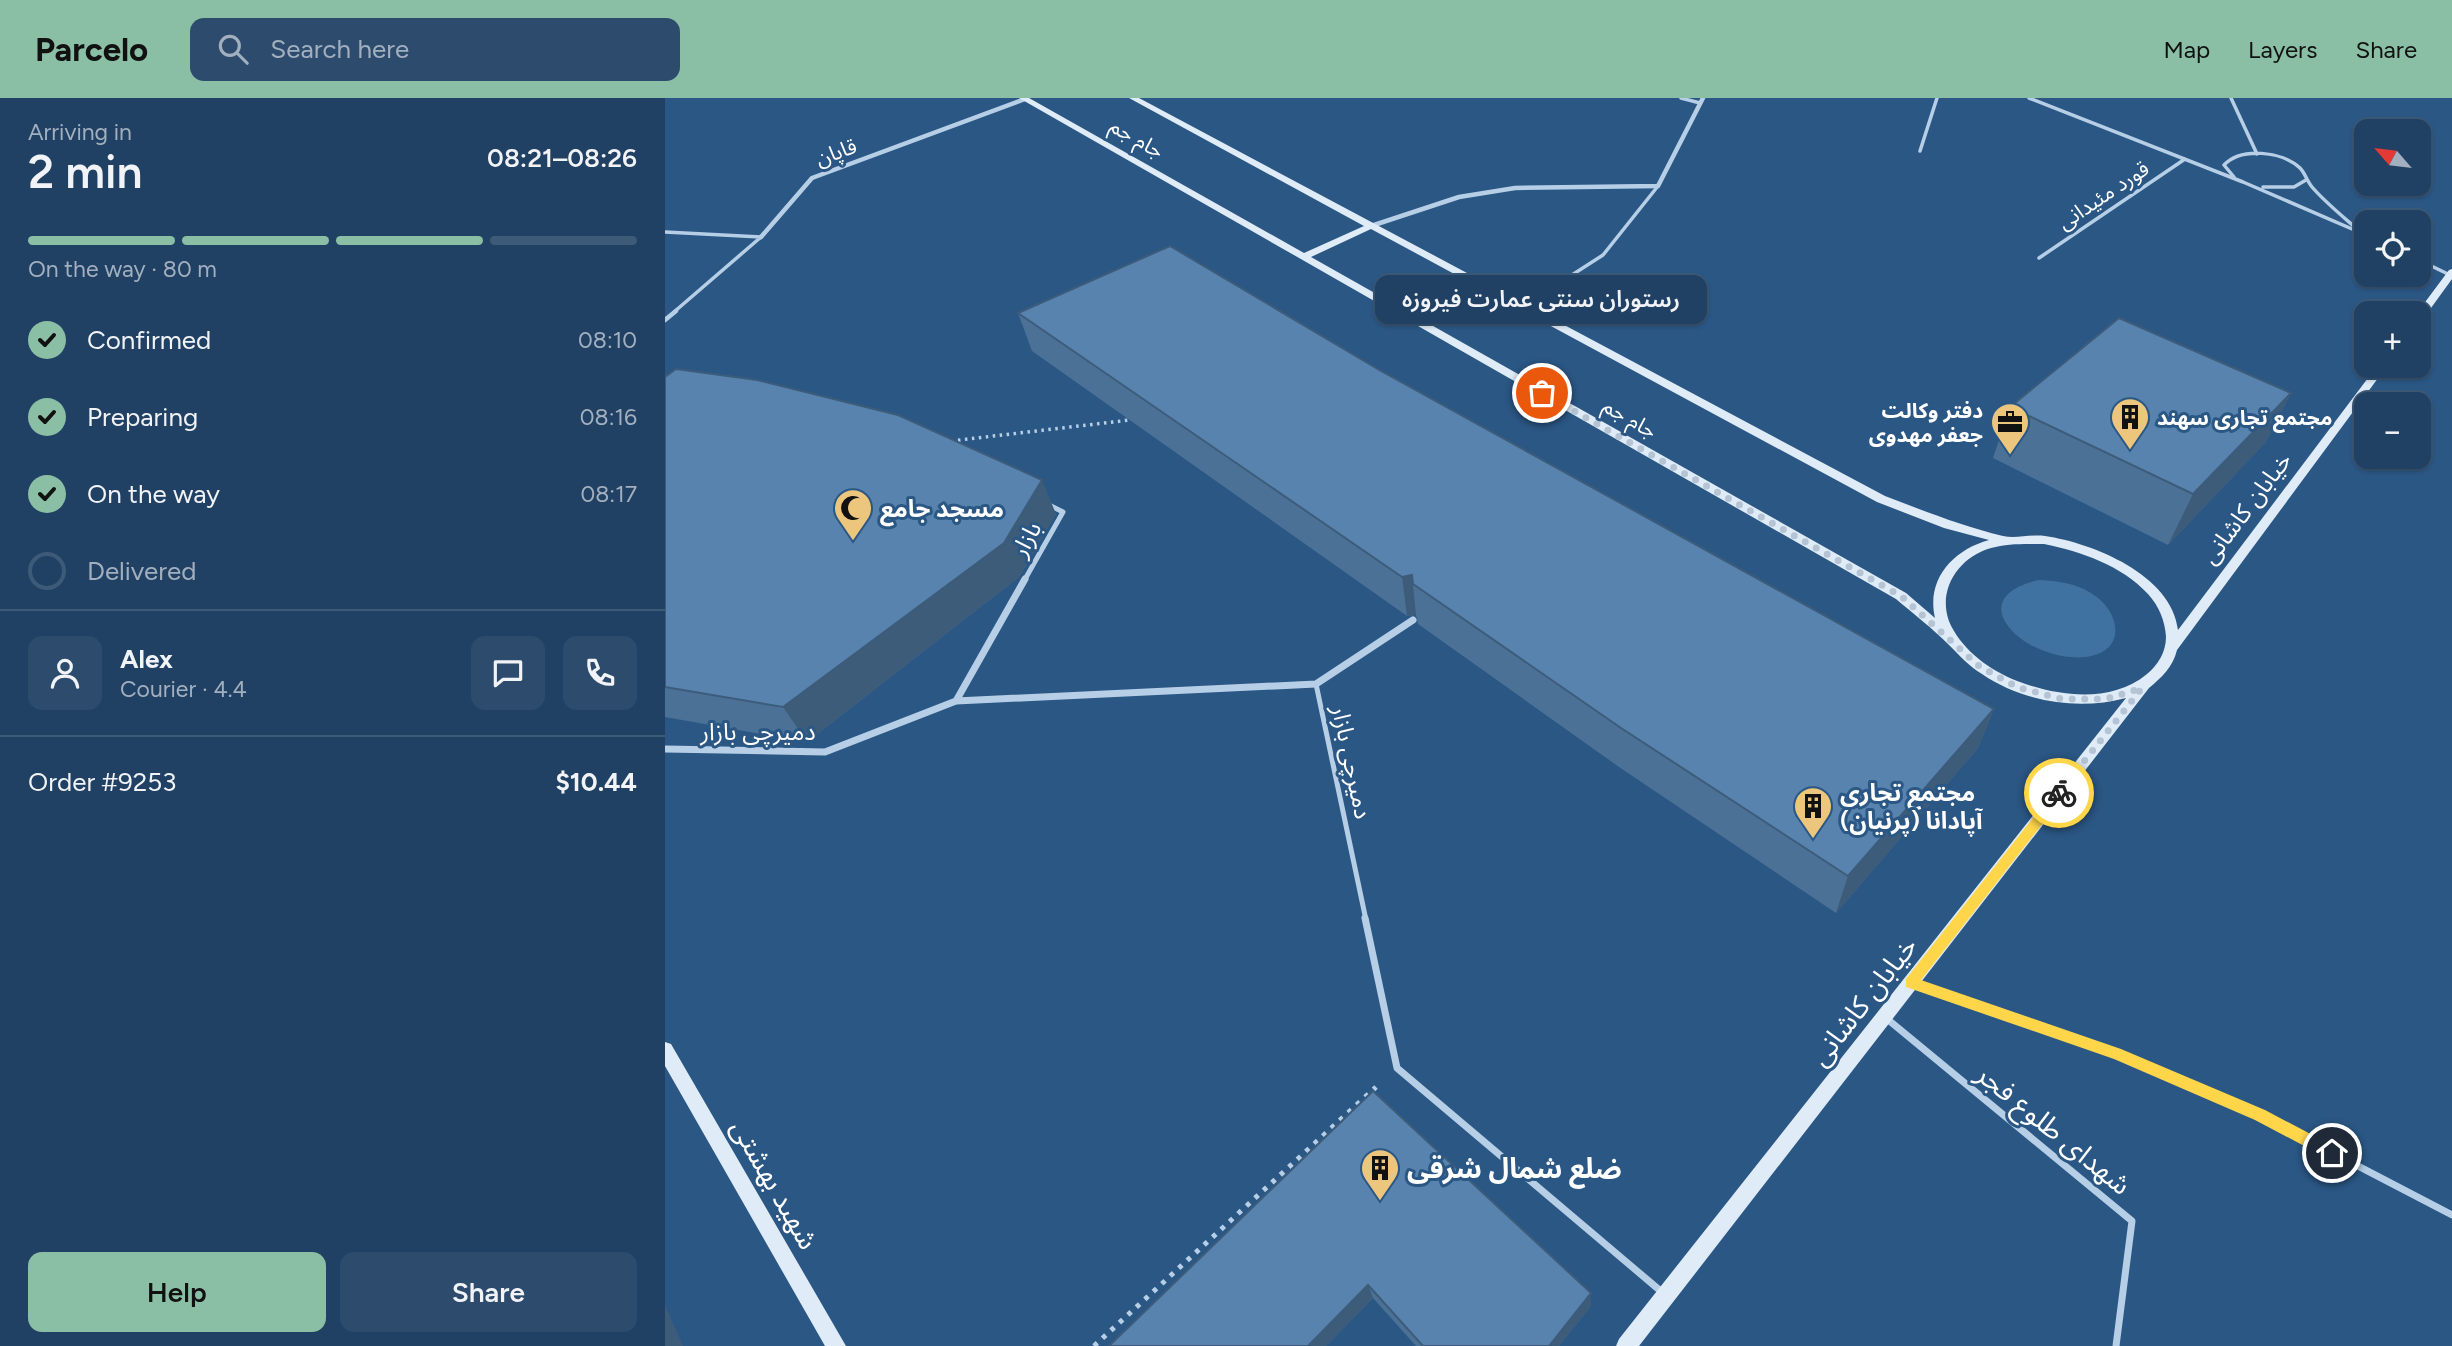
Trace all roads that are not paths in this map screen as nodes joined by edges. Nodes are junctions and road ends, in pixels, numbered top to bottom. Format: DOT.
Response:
graph roads {
  1 [pos="1024,98"];
  2 [pos="1133,98"];
  3 [pos="1681,98"];
  4 [pos="1937,98"];
  5 [pos="2029,98"];
  6 [pos="2231,98"];
  7 [pos="1702,101"];
  8 [pos="1920,151"];
  9 [pos="2257,153"];
  10 [pos="2185,159"];
  11 [pos="2305,180"];
  12 [pos="2243,182"];
  13 [pos="1658,186"];
  14 [pos="1371,226"];
  15 [pos="2354,226"];
  16 [pos="2354,229"];
  17 [pos="665,233"];
  18 [pos="761,237"];
  19 [pos="1304,257"];
  20 [pos="2039,258"];
  21 [pos="2431,265"];
  22 [pos="2451,274"];
  23 [pos="2431,301"];
  24 [pos="1522,307"];
  25 [pos="665,320"];
  26 [pos="2373,378"];
  27 [pos="1039,500"];
  28 [pos="2007,541"];
  29 [pos="1413,620"];
  30 [pos="1953,641"];
  31 [pos="2173,646"];
  32 [pos="1316,684"];
  33 [pos="2142,688"];
  34 [pos="956,701"];
  35 [pos="665,749"];
  36 [pos="1911,983"];
  37 [pos="1884,1017"];
  38 [pos="665,1050"];
  39 [pos="2452,1215"];
  40 [pos="1666,1296"];
  41 [pos="836,1346"];
  42 [pos="1626,1346"];
  43 [pos="2116,1346"];
  1 -- 18 [label="street, قاپان"];
  1 -- 19 [label="street, جام جم"];
  2 -- 14 [label="street, جام جم"];
  3 -- 7 [label="lane"];
  4 -- 8 [label="lane"];
  5 -- 10 [label="lane, قورد مئیدانی"];
  6 -- 9 [label="lane"];
  7 -- 13 [label="street"];
  9 -- 11 [label="lane, قورد مئیدانی"];
  9 -- 12 [label="lane"];
  10 -- 12 [label="lane, قورد مئیدانی"];
  10 -- 20 [label="lane, قورد مئیدانی"];
  11 -- 12 [label="lane, قورد مئیدانی"];
  11 -- 15 [label="lane, قورد مئیدانی"];
  12 -- 16 [label="lane, قورد مئیدانی"];
  13 -- 14 [label="street"];
  13 -- 24 [label="lane"];
  14 -- 19 [label="street"];
  14 -- 24 [label="street, جام جم"];
  17 -- 18 [label="lane"];
  18 -- 25 [label="lane, قاپان"];
  19 -- 30 [label="street, جام جم"];
  21 -- 22 [label="lane"];
  22 -- 23 [label="street"];
  24 -- 28 [label="street, جام جم"];
  26 -- 31 [label="street, خیابان کاشانی"];
  27 -- 34 [label="street, بازار"];
  28 -- 30 [label="street"];
  28 -- 31 [label="street"];
  29 -- 32 [label="street"];
  30 -- 33 [label="street"];
  31 -- 33 [label="street"];
  32 -- 34 [label="street, دمیرچی بازار"];
  32 -- 40 [label="lane, دمیرچی بازار"];
  33 -- 36 [label="street, خیابان کاشانی"];
  34 -- 35 [label="street, دمیرچی بازار"];
  36 -- 37 [label="street, خیابان کاشانی"];
  36 -- 39 [label="lane"];
  37 -- 40 [label="street, خیابان کاشانی"];
  37 -- 43 [label="lane, شهدای طلوع فجر"];
  38 -- 41 [label="street, شهید بهشتی"];
  40 -- 42 [label="street, خیابان کاشانی"];
}
